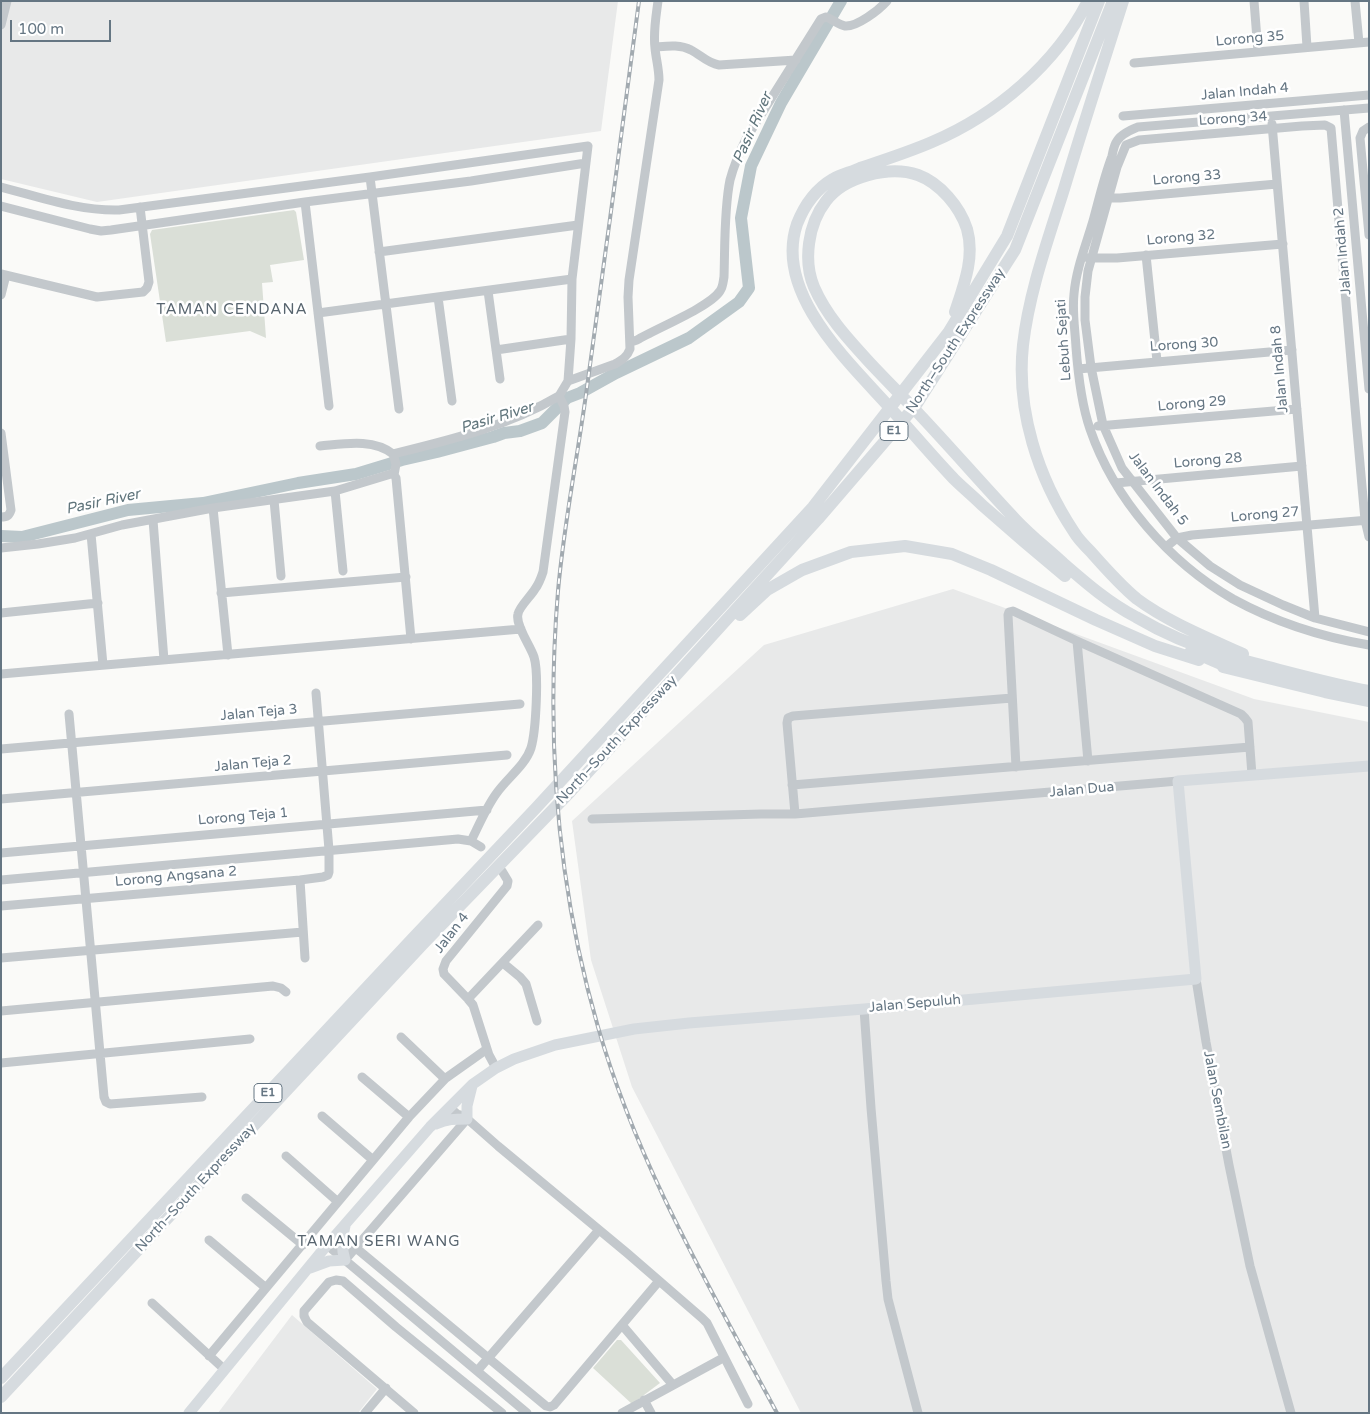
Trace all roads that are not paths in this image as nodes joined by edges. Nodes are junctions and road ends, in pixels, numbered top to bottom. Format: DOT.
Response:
graph roads {
  1 [pos="7,1"];
  2 [pos="658,1"];
  3 [pos="887,1"];
  4 [pos="1088,1"];
  5 [pos="1099,1"];
  6 [pos="1113,1"];
  7 [pos="1122,1"];
  8 [pos="1254,1"];
  9 [pos="1304,1"];
  10 [pos="1355,1"];
  11 [pos="1,25"];
  12 [pos="1369,42"];
  13 [pos="1359,43"];
  14 [pos="655,47"];
  15 [pos="1307,47"];
  16 [pos="1258,52"];
  17 [pos="796,60"];
  18 [pos="1134,63"];
  19 [pos="1369,95"];
  20 [pos="1369,108"];
  21 [pos="1344,110"];
  22 [pos="1123,116"];
  23 [pos="1271,117"];
  24 [pos="1368,127"];
  25 [pos="1272,130"];
  26 [pos="1139,140"];
  27 [pos="586,163"];
  28 [pos="370,177"];
  29 [pos="1277,184"];
  30 [pos="1,187"];
  31 [pos="372,194"];
  32 [pos="1104,196"];
  33 [pos="305,202"];
  34 [pos="1,206"];
  35 [pos="140,207"];
  36 [pos="142,226"];
  37 [pos="578,226"];
  38 [pos="1369,235"];
  39 [pos="1282,244"];
  40 [pos="379,252"];
  41 [pos="1146,255"];
  42 [pos="1087,258"];
  43 [pos="4,275"];
  44 [pos="572,279"];
  45 [pos="488,290"];
  46 [pos="1,295"];
  47 [pos="438,297"];
  48 [pos="386,304"];
  49 [pos="318,313"];
  50 [pos="948,333"];
  51 [pos="571,339"];
  52 [pos="631,342"];
  53 [pos="496,350"];
  54 [pos="1292,350"];
  55 [pos="1157,361"];
  56 [pos="1091,367"];
  57 [pos="1078,369"];
  58 [pos="500,379"];
  59 [pos="568,381"];
  60 [pos="1369,389"];
  61 [pos="561,400"];
  62 [pos="452,401"];
  63 [pos="329,406"];
  64 [pos="399,409"];
  65 [pos="1297,409"];
  66 [pos="1103,425"];
  67 [pos="1090,427"];
  68 [pos="1,433"];
  69 [pos="320,446"];
  70 [pos="394,459"];
  71 [pos="1302,466"];
  72 [pos="394,474"];
  73 [pos="1133,482"];
  74 [pos="1116,483"];
  75 [pos="335,491"];
  76 [pos="274,500"];
  77 [pos="213,508"];
  78 [pos="1,517"];
  79 [pos="153,520"];
  80 [pos="1367,520"];
  81 [pos="1307,525"];
  82 [pos="91,534"];
  83 [pos="1369,536"];
  84 [pos="1177,538"];
  85 [pos="1166,547"];
  86 [pos="1,548"];
  87 [pos="342,571"];
  88 [pos="281,576"];
  89 [pos="406,577"];
  90 [pos="221,593"];
  91 [pos="98,603"];
  92 [pos="1,613"];
  93 [pos="1315,618"];
  94 [pos="522,629"];
  95 [pos="1369,632"];
  96 [pos="411,639"];
  97 [pos="1077,641"];
  98 [pos="1369,645"];
  99 [pos="228,655"];
  100 [pos="164,660"];
  101 [pos="103,665"];
  102 [pos="1270,667"];
  103 [pos="1230,668"];
  104 [pos="1,674"];
  105 [pos="1369,691"];
  106 [pos="316,693"];
  107 [pos="1012,698"];
  108 [pos="1369,701"];
  109 [pos="520,704"];
  110 [pos="69,714"];
  111 [pos="319,721"];
  112 [pos="72,743"];
  113 [pos="1250,747"];
  114 [pos="1,749"];
  115 [pos="507,755"];
  116 [pos="1088,761"];
  117 [pos="1369,766"];
  118 [pos="1016,767"];
  119 [pos="323,771"];
  120 [pos="1252,775"];
  121 [pos="580,780"];
  122 [pos="1178,782"];
  123 [pos="792,785"];
  124 [pos="76,793"];
  125 [pos="1,799"];
  126 [pos="487,810"];
  127 [pos="795,814"];
  128 [pos="592,819"];
  129 [pos="327,824"];
  130 [pos="80,846"];
  131 [pos="329,850"];
  132 [pos="1,853"];
  133 [pos="83,873"];
  134 [pos="502,874"];
  135 [pos="1,880"];
  136 [pos="300,880"];
  137 [pos="86,899"];
  138 [pos="1,906"];
  139 [pos="538,925"];
  140 [pos="303,932"];
  141 [pos="90,950"];
  142 [pos="1,958"];
  143 [pos="305,958"];
  144 [pos="503,963"];
  145 [pos="1196,979"];
  146 [pos="286,992"];
  147 [pos="468,999"];
  148 [pos="95,1003"];
  149 [pos="864,1009"];
  150 [pos="1,1011"];
  151 [pos="537,1021"];
  152 [pos="400,1037"];
  153 [pos="250,1039"];
  154 [pos="487,1049"];
  155 [pos="100,1054"];
  156 [pos="1,1063"];
  157 [pos="496,1068"];
  158 [pos="362,1077"];
  159 [pos="445,1079"];
  160 [pos="473,1084"];
  161 [pos="202,1097"];
  162 [pos="452,1106"];
  163 [pos="322,1116"];
  164 [pos="409,1117"];
  165 [pos="465,1118"];
  166 [pos="430,1127"];
  167 [pos="286,1156"];
  168 [pos="373,1160"];
  169 [pos="246,1198"];
  170 [pos="338,1202"];
  171 [pos="346,1224"];
  172 [pos="599,1230"];
  173 [pos="209,1240"];
  174 [pos="303,1245"];
  175 [pos="328,1245"];
  176 [pos="356,1248"];
  177 [pos="345,1260"];
  178 [pos="309,1268"];
  179 [pos="659,1281"];
  180 [pos="266,1288"];
  181 [pos="152,1303"];
  182 [pos="622,1326"];
  183 [pos="210,1356"];
  184 [pos="488,1358"];
  185 [pos="724,1358"];
  186 [pos="224,1370"];
  187 [pos="476,1371"];
  188 [pos="1,1378"];
  189 [pos="672,1385"];
  190 [pos="386,1388"];
  191 [pos="1,1397"];
  192 [pos="644,1400"];
  193 [pos="748,1404"];
  194 [pos="189,1413"];
  195 [pos="365,1413"];
  196 [pos="414,1413"];
  197 [pos="502,1413"];
  198 [pos="527,1413"];
  199 [pos="622,1413"];
  200 [pos="652,1413"];
  201 [pos="918,1413"];
  202 [pos="1292,1413"];
  1 -- 11 [label="street"];
  2 -- 14 [label="street"];
  3 -- 17 [label="street"];
  4 -- 103 [label="highway"];
  5 -- 50 [label="highway, North–South Expressway / E1"];
  6 -- 121 [label="highway, North–South Expressway / E1"];
  7 -- 102 [label="highway"];
  8 -- 16 [label="street"];
  9 -- 15 [label="street"];
  10 -- 13 [label="street"];
  12 -- 13 [label="street, Lorong 35"];
  13 -- 15 [label="street, Lorong 35"];
  14 -- 17 [label="street"];
  14 -- 52 [label="street"];
  15 -- 16 [label="street, Lorong 35"];
  16 -- 18 [label="street, Lorong 35"];
  17 -- 52 [label="street"];
  19 -- 22 [label="street, Jalan Indah 4"];
  20 -- 21 [label="street"];
  21 -- 23 [label="street"];
  21 -- 60 [label="street, Jalan Indah 2"];
  23 -- 25 [label="street, Jalan Indah 8"];
  23 -- 32 [label="street"];
  24 -- 38 [label="street, Jalan Indah 2"];
  25 -- 26 [label="street, Lorong 34"];
  25 -- 29 [label="street, Jalan Indah 8"];
  25 -- 80 [label="street, Lorong 34"];
  26 -- 32 [label="street, Jalan Indah 5"];
  27 -- 28 [label="street"];
  27 -- 31 [label="street"];
  27 -- 37 [label="street"];
  28 -- 31 [label="street"];
  28 -- 35 [label="street"];
  29 -- 32 [label="street, Lorong 33"];
  29 -- 39 [label="street, Jalan Indah 8"];
  30 -- 35 [label="street"];
  31 -- 33 [label="street"];
  31 -- 40 [label="street"];
  32 -- 42 [label="street, Jalan Indah 5"];
  33 -- 36 [label="street"];
  33 -- 49 [label="street"];
  34 -- 36 [label="street"];
  35 -- 36 [label="street"];
  36 -- 43 [label="street"];
  37 -- 40 [label="street"];
  37 -- 44 [label="street"];
  39 -- 41 [label="street, Lorong 32"];
  39 -- 54 [label="street, Jalan Indah 8"];
  40 -- 48 [label="street"];
  41 -- 42 [label="street, Lorong 32"];
  41 -- 55 [label="street"];
  42 -- 56 [label="street, Jalan Indah 5"];
  42 -- 57 [label="street, Lebuh Sejati"];
  43 -- 46 [label="street"];
  44 -- 45 [label="street"];
  44 -- 51 [label="street"];
  45 -- 47 [label="street"];
  45 -- 53 [label="street"];
  47 -- 48 [label="street"];
  47 -- 62 [label="street"];
  48 -- 49 [label="street"];
  48 -- 64 [label="street"];
  49 -- 63 [label="street"];
  50 -- 102 [label="highway"];
  50 -- 188 [label="highway, North–South Expressway / E1"];
  51 -- 53 [label="street"];
  51 -- 59 [label="street"];
  52 -- 59 [label="street"];
  53 -- 58 [label="street"];
  54 -- 55 [label="street, Lorong 30"];
  54 -- 65 [label="street, Jalan Indah 8"];
  55 -- 56 [label="street, Lorong 30"];
  56 -- 57 [label="street, Lorong 30"];
  56 -- 66 [label="street, Jalan Indah 5"];
  57 -- 67 [label="street, Lebuh Sejati"];
  59 -- 61 [label="street"];
  61 -- 70 [label="street"];
  61 -- 94 [label="street"];
  65 -- 66 [label="street, Lorong 29"];
  65 -- 71 [label="street, Jalan Indah 8"];
  66 -- 67 [label="street, Lorong 29"];
  66 -- 73 [label="street, Jalan Indah 5"];
  67 -- 74 [label="street, Lebuh Sejati"];
  68 -- 78 [label="street"];
  69 -- 70 [label="street"];
  70 -- 72 [label="street"];
  71 -- 73 [label="street, Lorong 28"];
  71 -- 81 [label="street, Jalan Indah 8"];
  72 -- 75 [label="street"];
  72 -- 89 [label="street"];
  73 -- 74 [label="street, Lorong 28"];
  73 -- 84 [label="street, Jalan Indah 5"];
  74 -- 85 [label="street, Lebuh Sejati"];
  75 -- 76 [label="street"];
  75 -- 87 [label="street"];
  76 -- 77 [label="street"];
  76 -- 88 [label="street"];
  77 -- 79 [label="street"];
  77 -- 90 [label="street"];
  79 -- 82 [label="street"];
  79 -- 100 [label="street"];
  80 -- 81 [label="street, Lorong 27"];
  80 -- 83 [label="street"];
  81 -- 84 [label="street, Lorong 27"];
  81 -- 93 [label="street, Jalan Indah 8"];
  82 -- 86 [label="street"];
  82 -- 91 [label="street"];
  84 -- 85 [label="street"];
  84 -- 93 [label="street, Jalan Indah 5"];
  85 -- 98 [label="street, Lebuh Sejati"];
  89 -- 90 [label="street"];
  89 -- 96 [label="street"];
  90 -- 99 [label="street"];
  91 -- 92 [label="street"];
  91 -- 101 [label="street"];
  93 -- 95 [label="street, Jalan Indah 5"];
  94 -- 96 [label="street"];
  94 -- 126 [label="street"];
  96 -- 99 [label="street"];
  97 -- 107 [label="street"];
  97 -- 113 [label="street"];
  97 -- 116 [label="street"];
  99 -- 100 [label="street"];
  100 -- 101 [label="street"];
  101 -- 104 [label="street"];
  102 -- 105 [label="highway"];
  103 -- 108 [label="highway"];
  103 -- 121 [label="highway"];
  106 -- 111 [label="street"];
  107 -- 118 [label="street"];
  107 -- 123 [label="street"];
  109 -- 111 [label="street, Jalan Teja 3"];
  110 -- 112 [label="street"];
  111 -- 112 [label="street, Jalan Teja 3"];
  111 -- 119 [label="street"];
  112 -- 114 [label="street, Jalan Teja 3"];
  112 -- 124 [label="street"];
  113 -- 116 [label="street"];
  113 -- 120 [label="street"];
  115 -- 119 [label="street, Jalan Teja 2"];
  116 -- 118 [label="street"];
  117 -- 120 [label="main road, Jalan Dua"];
  118 -- 123 [label="street"];
  119 -- 124 [label="street, Jalan Teja 2"];
  119 -- 129 [label="street"];
  120 -- 122 [label="main road, Jalan Dua"];
  121 -- 191 [label="highway, North–South Expressway / E1"];
  122 -- 127 [label="street, Jalan Dua"];
  122 -- 145 [label="main road, Jalan Sembilan"];
  123 -- 127 [label="street"];
  124 -- 125 [label="street, Jalan Teja 2"];
  124 -- 130 [label="street"];
  126 -- 129 [label="street, Lorong Teja 1"];
  126 -- 131 [label="street"];
  127 -- 128 [label="street, Jalan Dua"];
  129 -- 130 [label="street, Lorong Teja 1"];
  129 -- 131 [label="street"];
  130 -- 132 [label="street, Lorong Teja 1"];
  130 -- 133 [label="street"];
  131 -- 133 [label="street"];
  131 -- 136 [label="street, Lorong Angsana 2"];
  133 -- 135 [label="street"];
  133 -- 137 [label="street"];
  134 -- 147 [label="street, Jalan 4"];
  136 -- 137 [label="street, Lorong Angsana 2"];
  136 -- 140 [label="street"];
  137 -- 138 [label="street, Lorong Angsana 2"];
  137 -- 141 [label="street"];
  139 -- 144 [label="street"];
  140 -- 141 [label="street"];
  140 -- 143 [label="street"];
  141 -- 142 [label="street"];
  141 -- 148 [label="street"];
  144 -- 147 [label="street"];
  144 -- 151 [label="street"];
  145 -- 149 [label="main road, Jalan Sepuluh"];
  145 -- 202 [label="street, Jalan Sembilan"];
  146 -- 148 [label="street"];
  147 -- 154 [label="street, Jalan 4"];
  148 -- 150 [label="street"];
  148 -- 155 [label="street"];
  149 -- 157 [label="main road, Jalan Sepuluh"];
  149 -- 201 [label="street"];
  152 -- 159 [label="street"];
  153 -- 155 [label="street"];
  154 -- 157 [label="street, Jalan 4"];
  154 -- 159 [label="street"];
  155 -- 156 [label="street"];
  155 -- 161 [label="street"];
  157 -- 160 [label="main road, Jalan Sepuluh"];
  158 -- 164 [label="street"];
  159 -- 164 [label="street"];
  160 -- 162 [label="main road, Jalan Sepuluh"];
  160 -- 165 [label="main road"];
  162 -- 165 [label="street"];
  162 -- 166 [label="main road, Jalan Sepuluh"];
  163 -- 168 [label="street"];
  164 -- 168 [label="street"];
  165 -- 166 [label="main road"];
  165 -- 172 [label="street"];
  165 -- 176 [label="street"];
  166 -- 171 [label="main road, Jalan Sepuluh"];
  167 -- 170 [label="street"];
  168 -- 170 [label="street"];
  169 -- 174 [label="street"];
  170 -- 174 [label="street"];
  171 -- 175 [label="main road, Jalan Sepuluh"];
  171 -- 177 [label="main road"];
  172 -- 179 [label="street"];
  172 -- 184 [label="street"];
  173 -- 180 [label="street"];
  174 -- 180 [label="street"];
  175 -- 177 [label="street"];
  175 -- 178 [label="main road, Jalan Sepuluh"];
  176 -- 177 [label="street"];
  176 -- 184 [label="street"];
  177 -- 178 [label="main road"];
  177 -- 187 [label="street"];
  178 -- 186 [label="main road, Jalan Sepuluh"];
  179 -- 182 [label="street"];
  179 -- 185 [label="street"];
  180 -- 183 [label="street"];
  181 -- 183 [label="street"];
  182 -- 184 [label="street"];
  182 -- 189 [label="street"];
  183 -- 186 [label="street"];
  184 -- 187 [label="street"];
  185 -- 189 [label="street"];
  185 -- 193 [label="street"];
  186 -- 194 [label="main road, Jalan Sepuluh"];
  187 -- 198 [label="street"];
  189 -- 192 [label="street"];
  190 -- 195 [label="street"];
  190 -- 196 [label="street"];
  190 -- 197 [label="street"];
  192 -- 199 [label="street"];
  192 -- 200 [label="street"];
}
